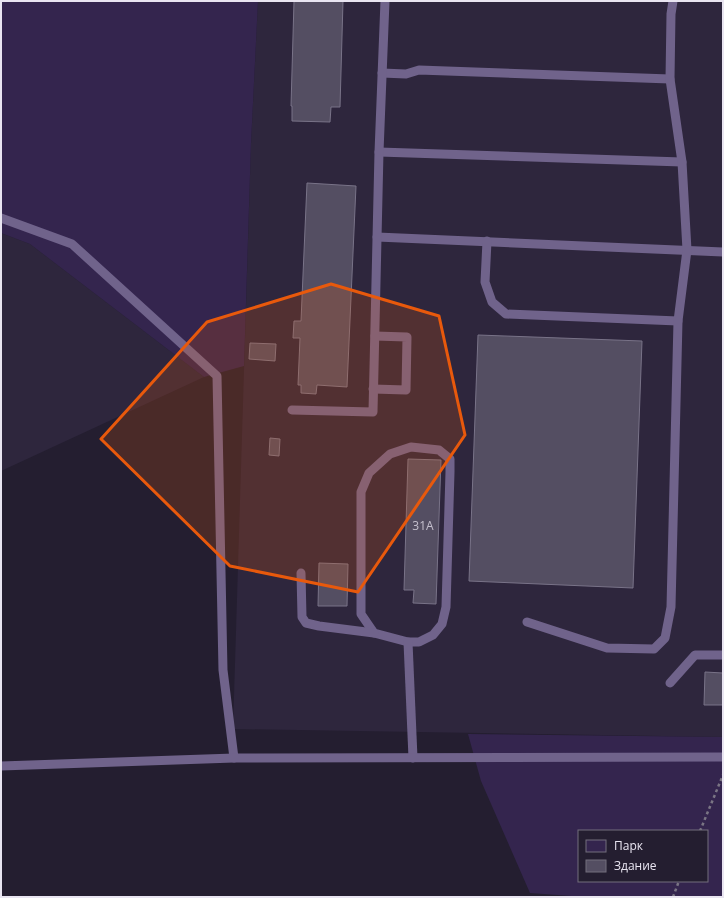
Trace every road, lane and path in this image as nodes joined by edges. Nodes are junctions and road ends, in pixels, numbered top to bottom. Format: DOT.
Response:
graph roads {
  1 [pos="385,1"];
  2 [pos="674,1"];
  3 [pos="382,73"];
  4 [pos="670,79"];
  5 [pos="380,152"];
  6 [pos="682,162"];
  7 [pos="1,218"];
  8 [pos="377,237"];
  9 [pos="487,242"];
  10 [pos="687,250"];
  11 [pos="723,252"];
  12 [pos="678,321"];
  13 [pos="375,336"];
  14 [pos="373,389"];
  15 [pos="292,410"];
  16 [pos="301,573"];
  17 [pos="527,622"];
  18 [pos="374,633"];
  19 [pos="408,642"];
  20 [pos="723,655"];
  21 [pos="670,683"];
  22 [pos="723,757"];
  23 [pos="234,758"];
  24 [pos="413,758"];
  25 [pos="1,766"];
  26 [pos="723,775"];
  27 [pos="700,830"];
  28 [pos="679,882"];
  29 [pos="673,897"];
  1 -- 3 [label="lane"];
  2 -- 4 [label="lane"];
  3 -- 4 [label="lane"];
  3 -- 5 [label="lane"];
  4 -- 6 [label="lane"];
  5 -- 6 [label="lane"];
  5 -- 8 [label="lane"];
  6 -- 10 [label="lane"];
  7 -- 23 [label="lane"];
  8 -- 9 [label="lane"];
  8 -- 13 [label="lane"];
  9 -- 10 [label="lane"];
  9 -- 12 [label="lane"];
  10 -- 11 [label="lane"];
  10 -- 12 [label="lane"];
  12 -- 17 [label="lane"];
  13 -- 14 [label="lane"];
  13 -- 14 [label="lane"];
  14 -- 15 [label="lane"];
  16 -- 18 [label="lane"];
  18 -- 19 [label="lane"];
  18 -- 19 [label="lane"];
  19 -- 24 [label="lane"];
  20 -- 21 [label="lane"];
  22 -- 24 [label="lane"];
  23 -- 24 [label="lane"];
  23 -- 25 [label="lane"];
  26 -- 27 [label="path"];
  28 -- 29 [label="path"];
}
